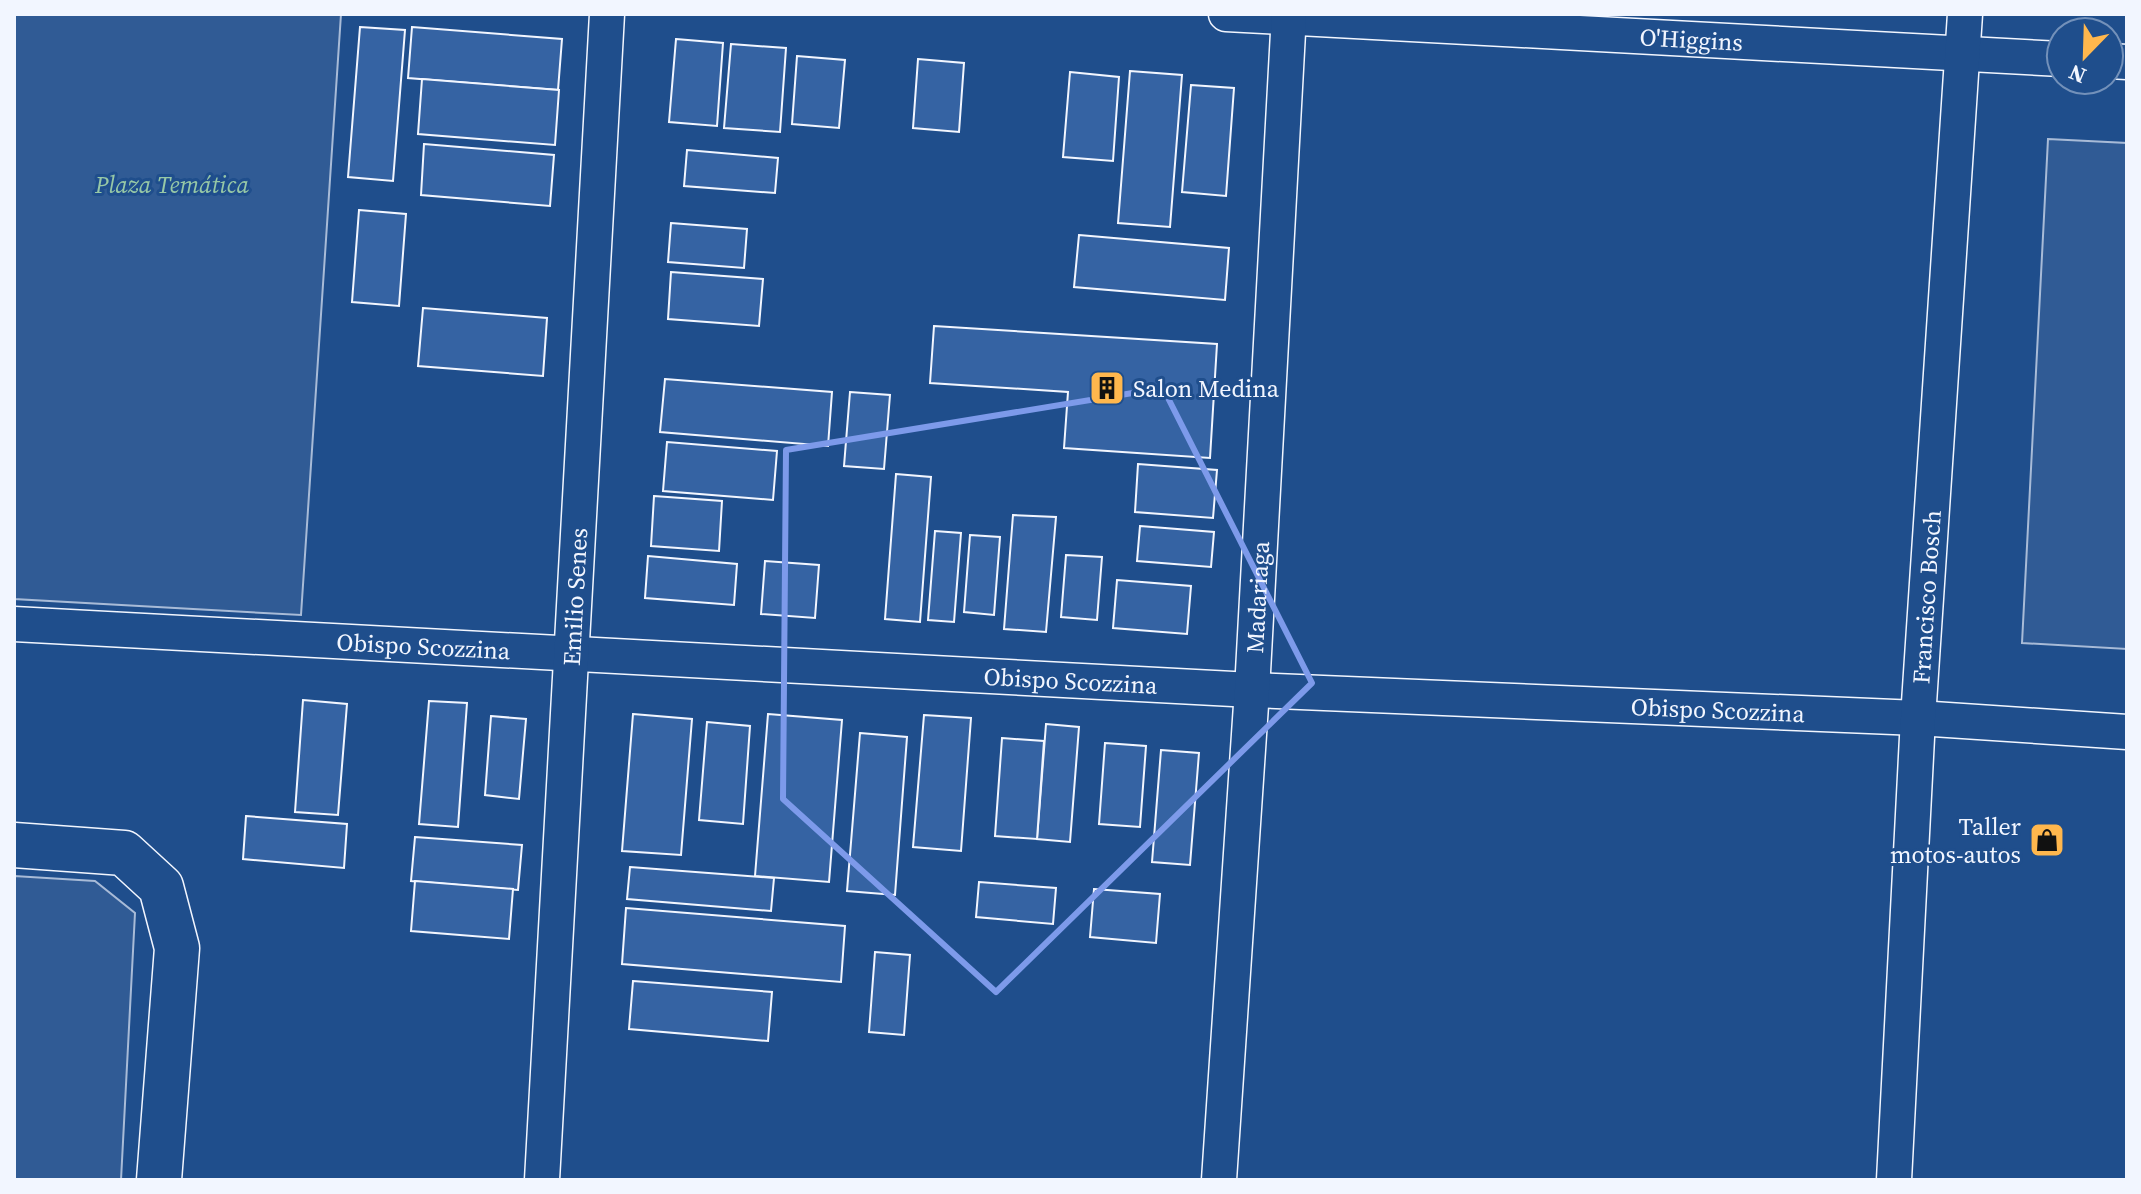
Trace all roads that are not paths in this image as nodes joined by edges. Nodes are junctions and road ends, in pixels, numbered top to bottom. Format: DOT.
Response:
graph roads {
  1 [pos="607,14"];
  2 [pos="1226,14"];
  3 [pos="1965,14"];
  4 [pos="1289,16"];
  5 [pos="1963,53"];
  6 [pos="2045,58"];
  7 [pos="14,624"];
  8 [pos="572,654"];
  9 [pos="1252,690"];
  10 [pos="1918,718"];
  11 [pos="2127,732"];
  12 [pos="14,845"];
  13 [pos="159,1180"];
  14 [pos="542,1180"];
  15 [pos="1219,1180"];
  16 [pos="1894,1180"];
  1 -- 8 [label="street, Emilio Senes"];
  2 -- 4 [label="street, O'Higgins"];
  3 -- 5 [label="street, Francisco Bosch"];
  4 -- 5 [label="street, O'Higgins"];
  4 -- 9 [label="street, Madariaga"];
  5 -- 6 [label="street, O'Higgins"];
  5 -- 10 [label="street, Francisco Bosch"];
  7 -- 8 [label="street, Obispo Scozzina"];
  8 -- 9 [label="street, Obispo Scozzina"];
  8 -- 14 [label="street, Emilio Senes"];
  9 -- 10 [label="street, Obispo Scozzina"];
  9 -- 15 [label="street, Madariaga"];
  10 -- 11 [label="street, Obispo Scozzina"];
  10 -- 16 [label="street, Francisco Bosch"];
  12 -- 13 [label="main road"];
}
